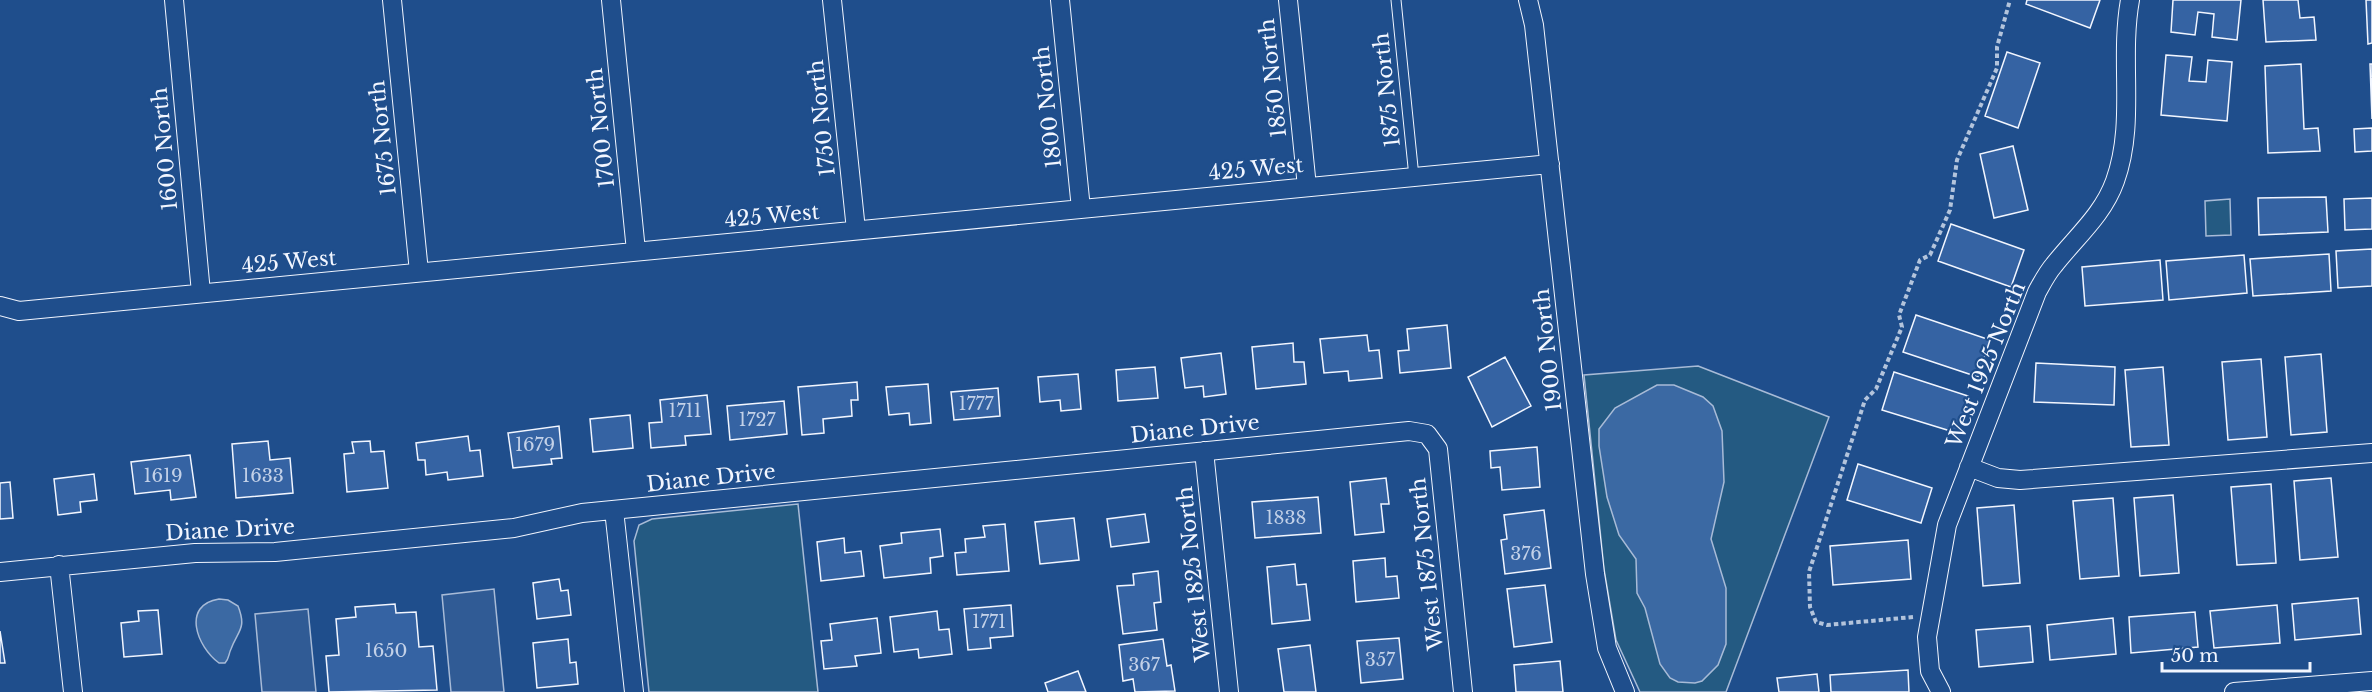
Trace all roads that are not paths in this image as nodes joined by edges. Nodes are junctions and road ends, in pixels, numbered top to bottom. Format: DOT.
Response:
graph roads {
  1 [pos="174,0"];
  2 [pos="392,0"];
  3 [pos="611,0"];
  4 [pos="832,0"];
  5 [pos="1060,0"];
  6 [pos="1288,0"];
  7 [pos="1396,0"];
  8 [pos="1528,0"];
  9 [pos="2130,0"];
  10 [pos="1550,164"];
  11 [pos="1414,177"];
  12 [pos="1307,187"];
  13 [pos="1081,209"];
  14 [pos="856,230"];
  15 [pos="636,251"];
  16 [pos="419,272"];
  17 [pos="201,293"];
  18 [pos="0,306"];
  19 [pos="1427,434"];
  20 [pos="1204,451"];
  21 [pos="2372,453"];
  22 [pos="1969,467"];
  23 [pos="614,510"];
  24 [pos="59,565"];
  25 [pos="0,572"];
  26 [pos="2372,681"];
  27 [pos="72,692"];
  28 [pos="634,692"];
  29 [pos="1229,692"];
  30 [pos="1463,692"];
  31 [pos="1625,692"];
  32 [pos="1941,692"];
  33 [pos="2234,692"];
  1 -- 17 [label="street, 1600 North"];
  2 -- 16 [label="street, 1675 North"];
  3 -- 15 [label="street, 1700 North"];
  4 -- 14 [label="street, 1750 North"];
  5 -- 13 [label="street, 1800 North"];
  6 -- 12 [label="street, 1850 North"];
  7 -- 11 [label="lane, 1875 North"];
  8 -- 10 [label="street, 1900 North"];
  9 -- 22 [label="street, West 1925 North"];
  10 -- 11 [label="street, 425 West"];
  10 -- 31 [label="street, 1900 North"];
  11 -- 12 [label="street, 425 West"];
  12 -- 13 [label="street, 425 West"];
  13 -- 14 [label="street, 425 West"];
  14 -- 15 [label="street, 425 West"];
  15 -- 16 [label="street, 425 West"];
  16 -- 17 [label="street, 425 West"];
  17 -- 18 [label="street, 425 West"];
  19 -- 20 [label="street, Diane Drive"];
  19 -- 30 [label="street, West 1875 North"];
  20 -- 23 [label="street, Diane Drive"];
  20 -- 29 [label="street, West 1825 North"];
  21 -- 22 [label="street"];
  22 -- 32 [label="street, West 1925 North"];
  23 -- 24 [label="street, Diane Drive"];
  23 -- 28 [label="street"];
  24 -- 25 [label="street, Diane Drive"];
  24 -- 27 [label="street"];
  26 -- 33 [label="street"];
}
